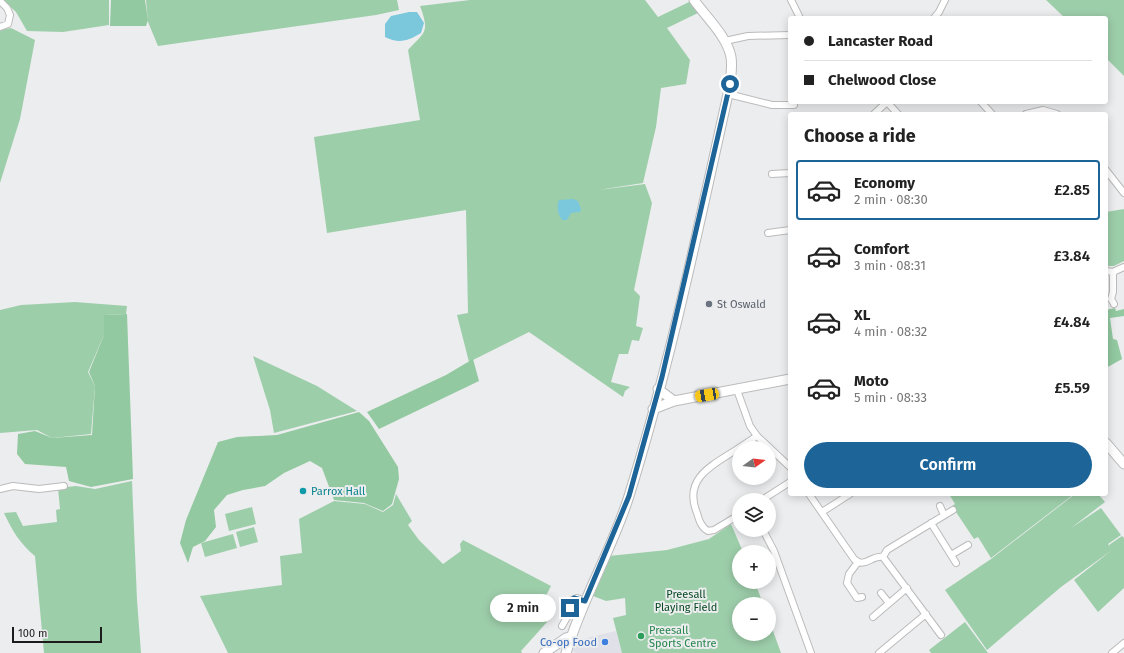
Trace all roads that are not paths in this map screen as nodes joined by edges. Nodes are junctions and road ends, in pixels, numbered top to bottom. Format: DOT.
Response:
graph roads {
  1 [pos="694,0"];
  2 [pos="791,0"];
  3 [pos="945,0"];
  4 [pos="0,1"];
  5 [pos="799,16"];
  6 [pos="936,16"];
  7 [pos="0,27"];
  8 [pos="788,35"];
  9 [pos="725,41"];
  10 [pos="728,94"];
  11 [pos="885,104"];
  12 [pos="889,104"];
  13 [pos="983,104"];
  14 [pos="794,105"];
  15 [pos="876,112"];
  16 [pos="896,112"];
  17 [pos="990,112"];
  18 [pos="1034,112"];
  19 [pos="1050,112"];
  20 [pos="788,173"];
  21 [pos="1108,173"];
  22 [pos="772,174"];
  23 [pos="1124,193"];
  24 [pos="788,230"];
  25 [pos="768,233"];
  26 [pos="1124,267"];
  27 [pos="1109,271"];
  28 [pos="1110,301"];
  29 [pos="788,379"];
  30 [pos="658,389"];
  31 [pos="737,390"];
  32 [pos="674,401"];
  33 [pos="654,406"];
  34 [pos="757,436"];
  35 [pos="750,441"];
  36 [pos="1108,445"];
  37 [pos="732,453"];
  38 [pos="1124,464"];
  39 [pos="788,465"];
  40 [pos="788,483"];
  41 [pos="64,486"];
  42 [pos="0,489"];
  43 [pos="773,493"];
  44 [pos="810,496"];
  45 [pos="847,496"];
  46 [pos="940,506"];
  47 [pos="953,510"];
  48 [pos="822,512"];
  49 [pos="944,515"];
  50 [pos="732,519"];
  51 [pos="931,523"];
  52 [pos="767,537"];
  53 [pos="968,545"];
  54 [pos="951,555"];
  55 [pos="883,557"];
  56 [pos="858,562"];
  57 [pos="956,563"];
  58 [pos="907,588"];
  59 [pos="881,593"];
  60 [pos="862,597"];
  61 [pos="585,601"];
  62 [pos="889,603"];
  63 [pos="926,614"];
  64 [pos="873,617"];
  65 [pos="562,626"];
  66 [pos="941,635"];
  67 [pos="571,637"];
  68 [pos="1124,643"];
  69 [pos="549,652"];
  70 [pos="566,653"];
  71 [pos="811,653"];
  72 [pos="879,653"];
  73 [pos="1112,653"];
  1 -- 9 [label="main road"];
  2 -- 5 [label="street"];
  3 -- 6 [label="street"];
  4 -- 7 [label="street"];
  8 -- 9 [label="street"];
  9 -- 10 [label="main road"];
  10 -- 14 [label="street"];
  10 -- 30 [label="main road"];
  11 -- 15 [label="street"];
  12 -- 16 [label="street"];
  13 -- 17 [label="street"];
  18 -- 19 [label="street"];
  20 -- 22 [label="street"];
  21 -- 23 [label="street"];
  24 -- 25 [label="street"];
  26 -- 27 [label="street"];
  27 -- 28 [label="street"];
  29 -- 31 [label="main road"];
  30 -- 32 [label="main road"];
  30 -- 33 [label="main road"];
  31 -- 32 [label="main road"];
  31 -- 34 [label="street"];
  32 -- 33 [label="main road"];
  33 -- 61 [label="main road"];
  34 -- 35 [label="street"];
  34 -- 39 [label="street"];
  36 -- 38 [label="main road"];
  37 -- 50 [label="street"];
  40 -- 43 [label="street"];
  41 -- 42 [label="street"];
  44 -- 48 [label="street"];
  45 -- 48 [label="street"];
  46 -- 49 [label="street"];
  47 -- 49 [label="street"];
  48 -- 56 [label="street"];
  49 -- 51 [label="street"];
  51 -- 54 [label="street"];
  51 -- 55 [label="street"];
  52 -- 71 [label="street"];
  53 -- 54 [label="street"];
  54 -- 57 [label="street"];
  55 -- 56 [label="street"];
  55 -- 58 [label="street"];
  56 -- 60 [label="street"];
  58 -- 62 [label="street"];
  58 -- 63 [label="street"];
  59 -- 62 [label="street"];
  61 -- 65 [label="street"];
  61 -- 67 [label="main road"];
  62 -- 64 [label="street"];
  63 -- 66 [label="street"];
  63 -- 72 [label="street"];
  67 -- 69 [label="main road"];
  67 -- 70 [label="main road"];
  68 -- 73 [label="street"];
}
